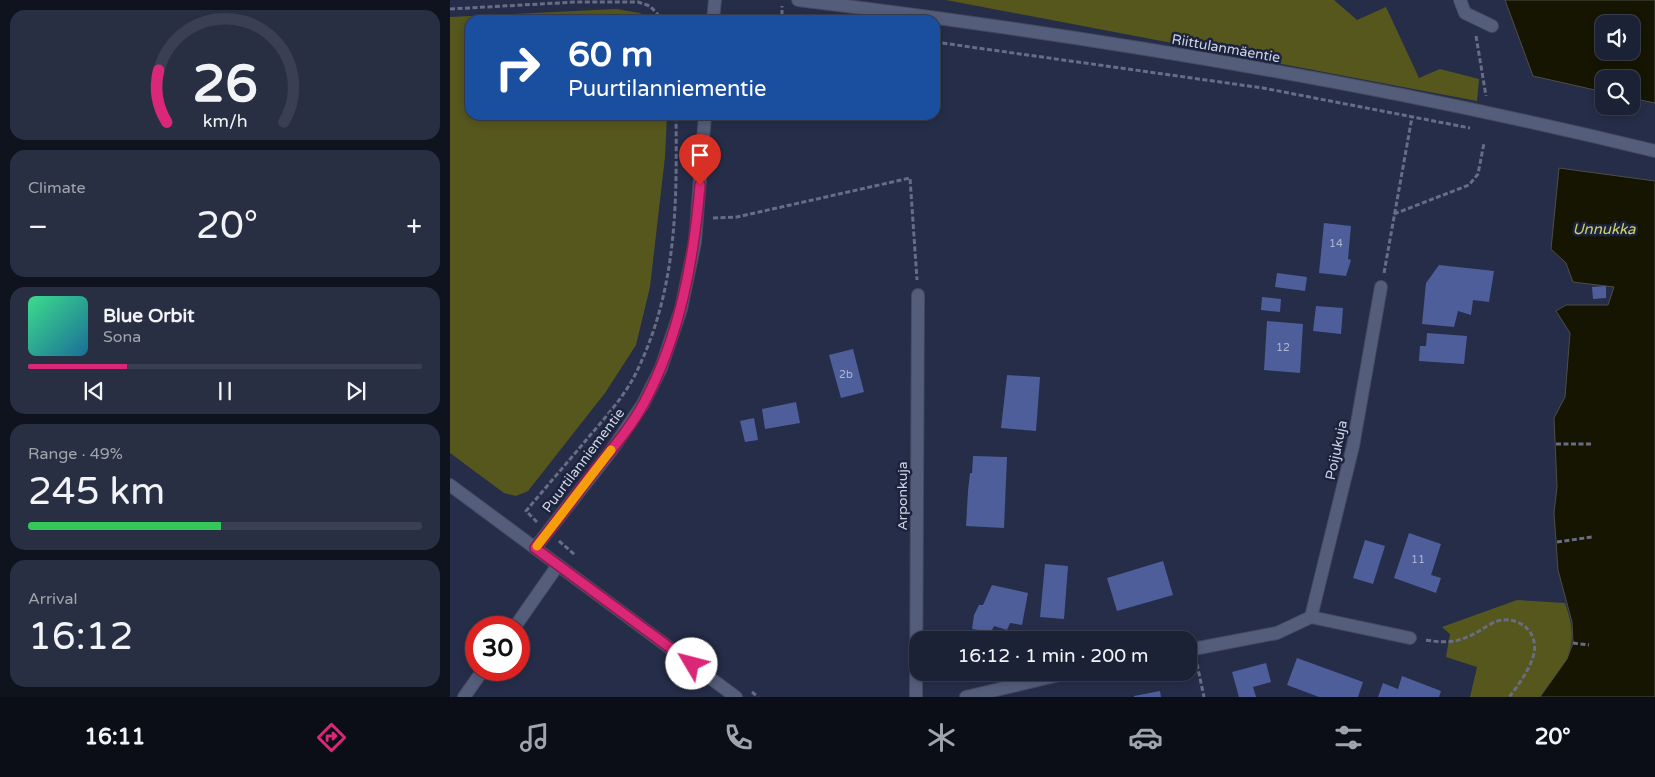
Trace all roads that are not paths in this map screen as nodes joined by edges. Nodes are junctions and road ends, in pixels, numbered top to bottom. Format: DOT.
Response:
graph roads {
  1 [pos="715,0"];
  2 [pos="798,0"];
  3 [pos="1460,0"];
  4 [pos="855,4"];
  5 [pos="714,15"];
  6 [pos="926,15"];
  7 [pos="940,17"];
  8 [pos="1492,26"];
  9 [pos="705,120"];
  10 [pos="1650,150"];
  11 [pos="1381,287"];
  12 [pos="918,295"];
  13 [pos="450,485"];
  14 [pos="535,548"];
  15 [pos="558,565"];
  16 [pos="522,616"];
  17 [pos="1311,617"];
  18 [pos="1410,638"];
  19 [pos="1197,649"];
  20 [pos="475,681"];
  21 [pos="1034,681"];
  22 [pos="464,697"];
  23 [pos="736,697"];
  24 [pos="916,697"];
  25 [pos="966,697"];
  1 -- 5 [label="street"];
  2 -- 4 [label="street, Riittulanmäentie"];
  3 -- 8 [label="street"];
  4 -- 6 [label="street, Riittulanmäentie"];
  7 -- 10 [label="street, Riittulanmäentie"];
  9 -- 14 [label="street, Puurtilanniementie"];
  11 -- 17 [label="street, Poijukuja"];
  12 -- 24 [label="street, Arponkuja"];
  13 -- 14 [label="street"];
  14 -- 15 [label="street"];
  15 -- 16 [label="street"];
  15 -- 23 [label="street"];
  17 -- 18 [label="street"];
  17 -- 19 [label="street"];
  20 -- 22 [label="street"];
  21 -- 25 [label="street"];
}
